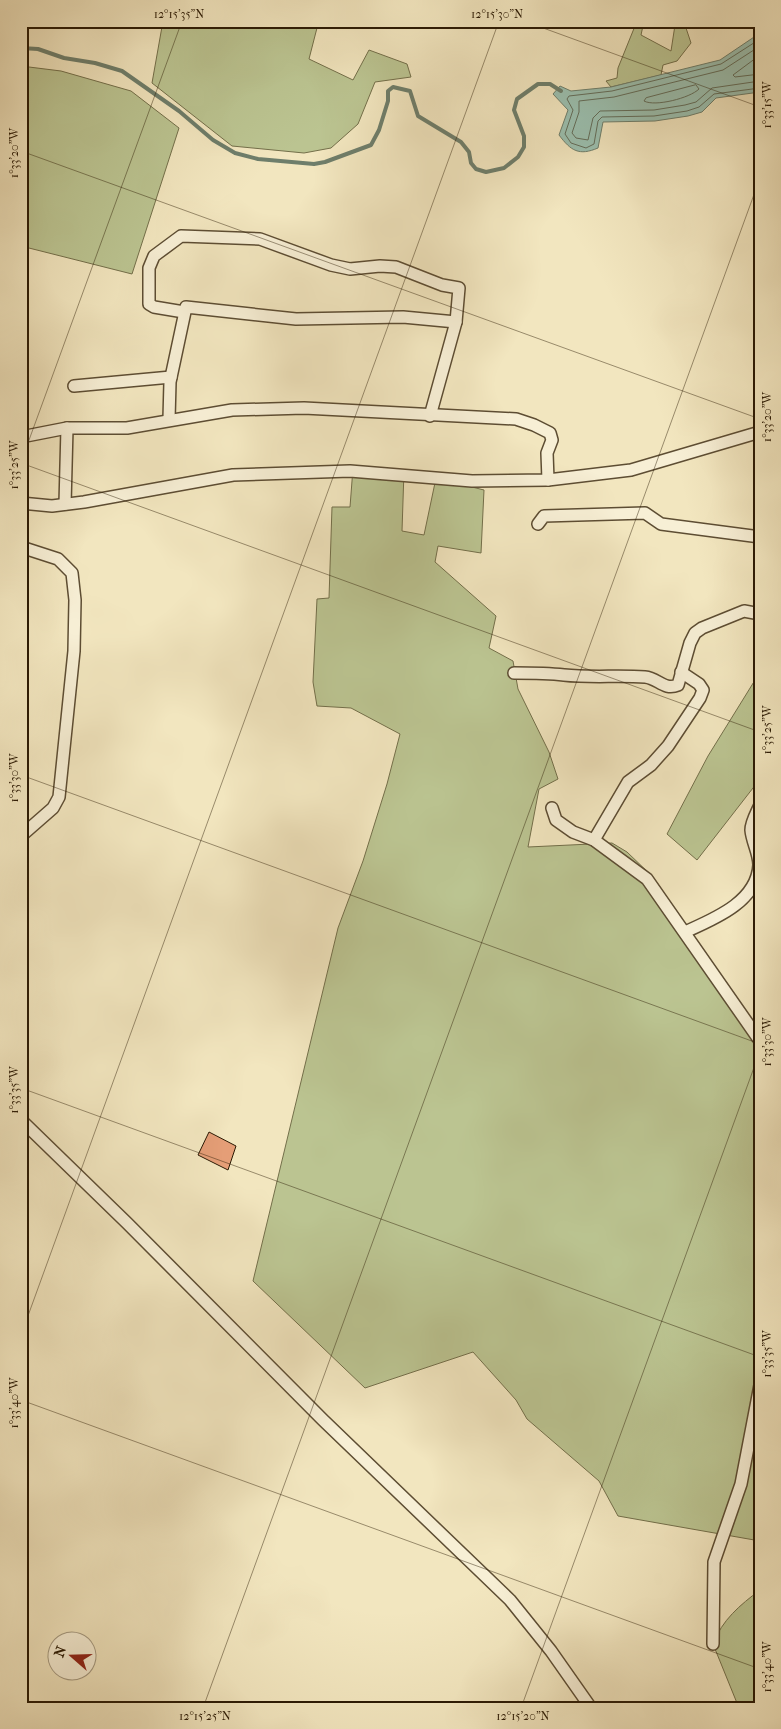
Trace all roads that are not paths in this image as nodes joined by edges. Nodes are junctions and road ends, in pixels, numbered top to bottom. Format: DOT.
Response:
graph roads {
  1 [pos="184,312"];
  2 [pos="456,322"];
  3 [pos="171,376"];
  4 [pos="74,386"];
  5 [pos="430,416"];
  6 [pos="169,419"];
  7 [pos="67,428"];
  8 [pos="760,432"];
  9 [pos="21,437"];
  10 [pos="548,480"];
  11 [pos="21,504"];
  12 [pos="65,504"];
  13 [pos="538,524"];
  14 [pos="760,537"];
  15 [pos="21,547"];
  16 [pos="760,614"];
  17 [pos="681,672"];
  18 [pos="514,673"];
  19 [pos="760,805"];
  20 [pos="552,808"];
  21 [pos="21,836"];
  22 [pos="594,840"];
  23 [pos="756,885"];
  24 [pos="685,932"];
  25 [pos="760,1041"];
  26 [pos="21,1120"];
  27 [pos="760,1386"];
  28 [pos="713,1644"];
  29 [pos="591,1708"];
  1 -- 2 [label="street"];
  1 -- 2 [label="street"];
  1 -- 3 [label="street"];
  2 -- 5 [label="street"];
  3 -- 4 [label="street"];
  3 -- 6 [label="street"];
  5 -- 6 [label="street"];
  5 -- 10 [label="street"];
  6 -- 7 [label="street"];
  7 -- 9 [label="street"];
  7 -- 12 [label="street"];
  8 -- 10 [label="street"];
  10 -- 12 [label="street"];
  11 -- 12 [label="street"];
  13 -- 14 [label="street"];
  15 -- 21 [label="street"];
  16 -- 17 [label="street"];
  17 -- 18 [label="street"];
  17 -- 22 [label="street"];
  19 -- 23 [label="street"];
  20 -- 22 [label="street"];
  22 -- 24 [label="street"];
  23 -- 24 [label="street"];
  24 -- 25 [label="street"];
  26 -- 29 [label="street"];
  27 -- 28 [label="street"];
}
